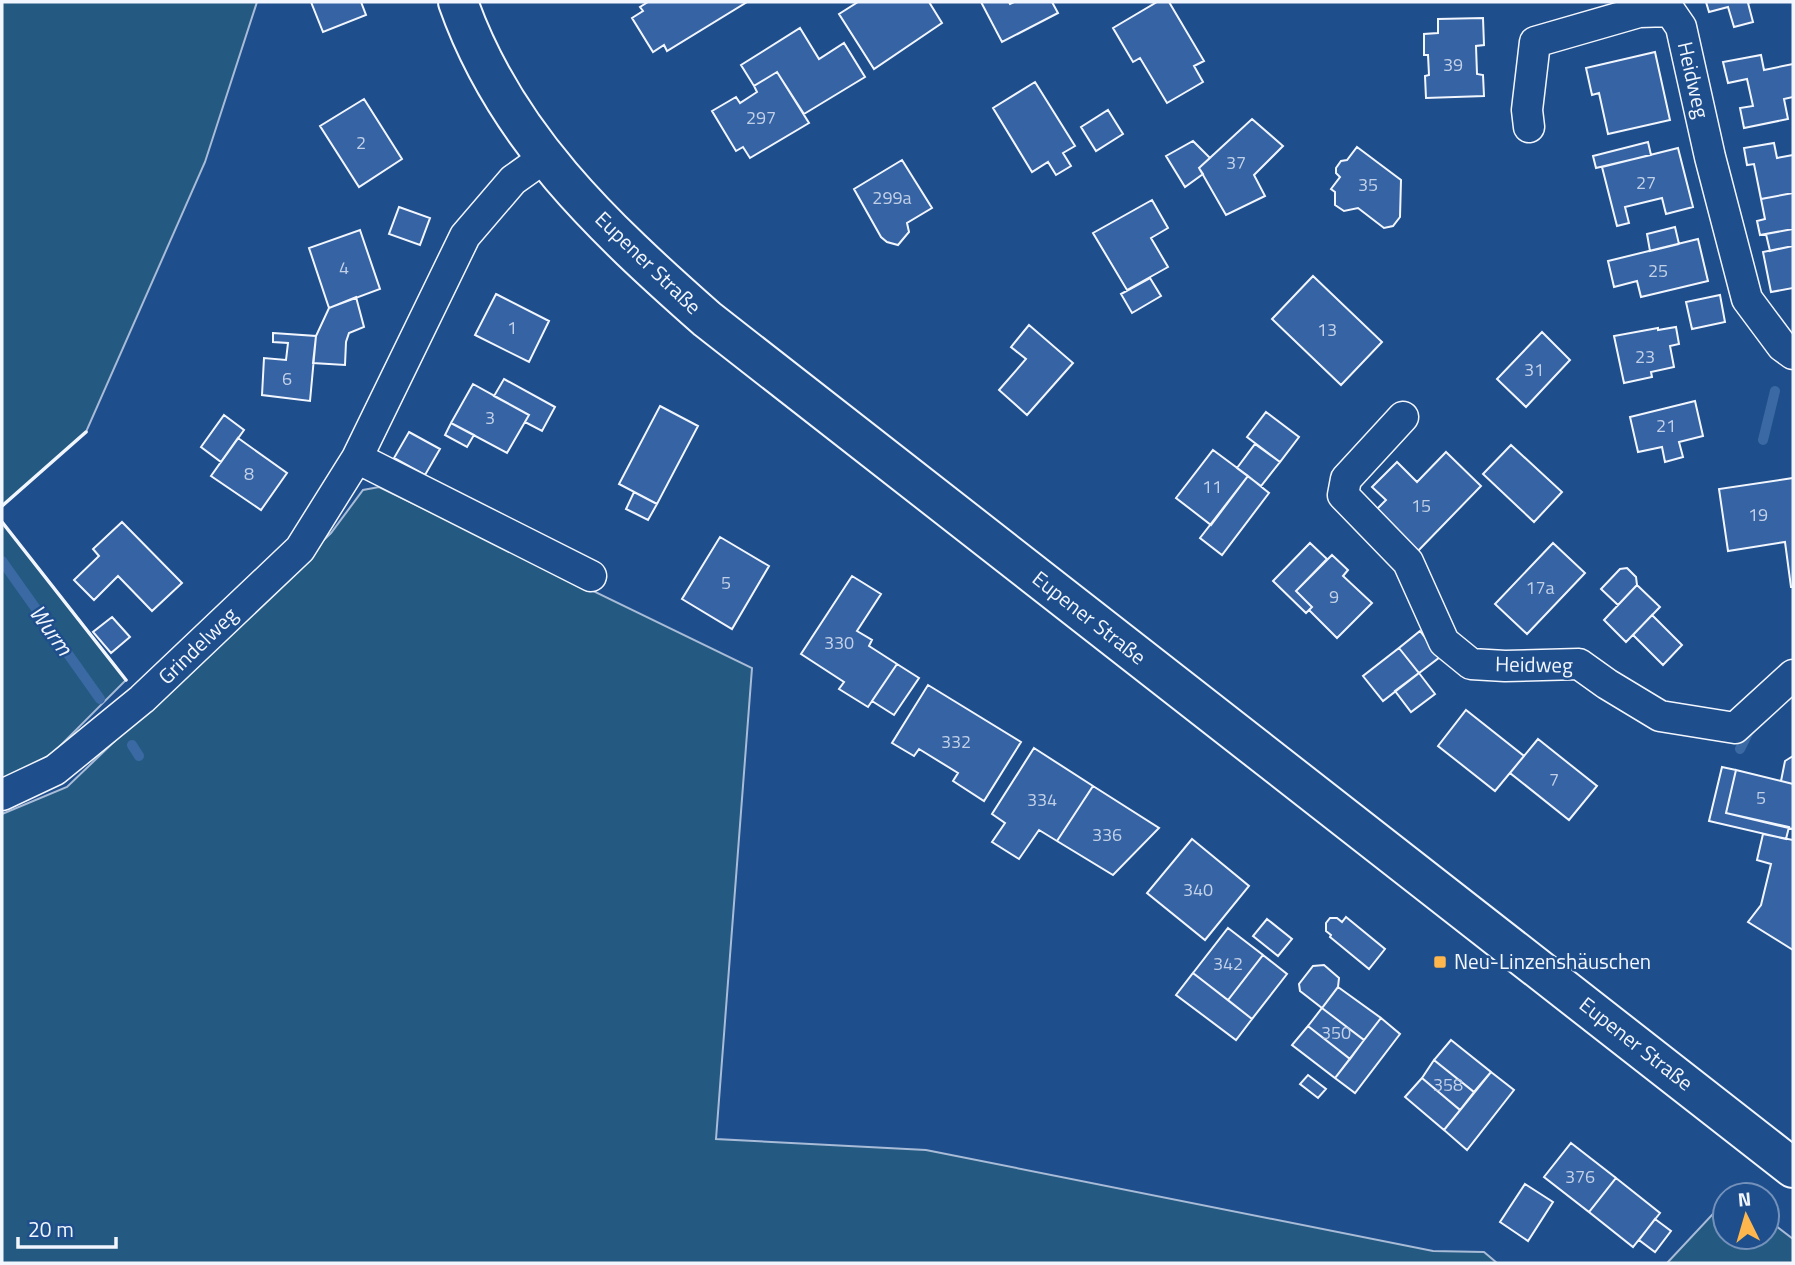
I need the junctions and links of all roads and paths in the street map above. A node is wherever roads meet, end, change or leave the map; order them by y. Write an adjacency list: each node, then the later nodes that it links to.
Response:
1 (458, 2): 3 (main road, Eupener Straße)
2 (1529, 127): 4 (street, Heidweg)
3 (544, 158): 6 (street, Grindelweg); 10 (main road, Eupener Straße)
4 (1793, 354)
5 (1403, 417): 8 (street, Heidweg)
6 (357, 458): 7 (street); 9 (street, Grindelweg)
7 (590, 576)
8 (1793, 675)
9 (2, 795)
10 (1793, 1168)

